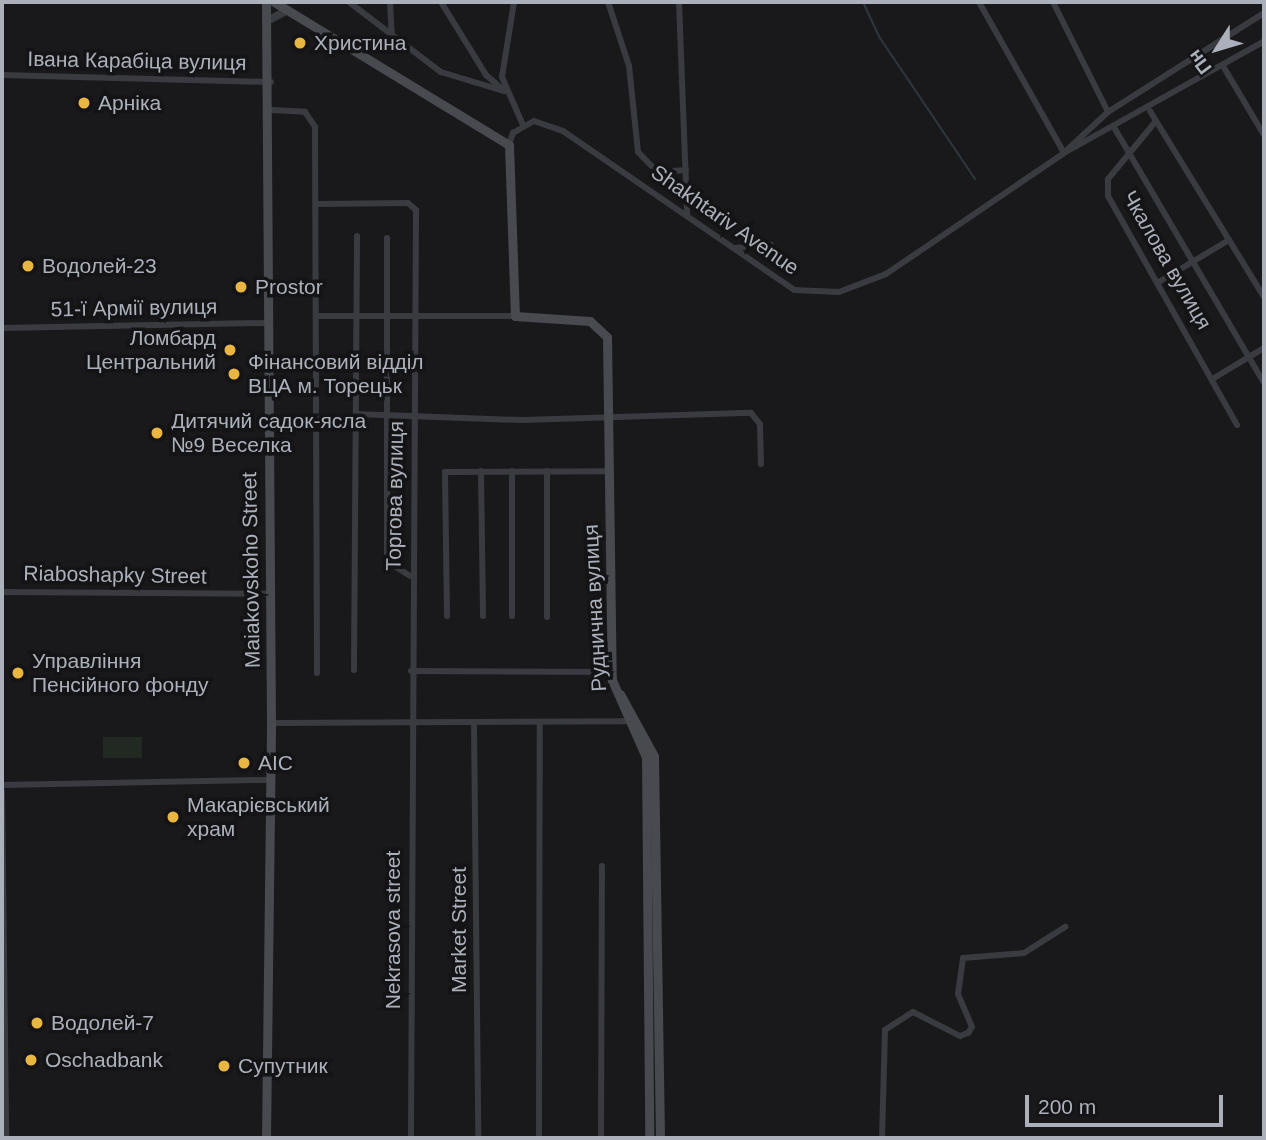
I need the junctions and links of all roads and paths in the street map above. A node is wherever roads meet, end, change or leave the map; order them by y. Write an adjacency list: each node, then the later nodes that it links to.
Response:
1 (266, 2): 13 (main road, Maiakovskoho Street)
2 (274, 2): 11 (main road)
3 (349, 2): 14 (street)
4 (390, 2): 14 (street)
5 (441, 2): 19 (street)
6 (514, 2): 19 (street)
7 (608, 2): 30 (street)
8 (679, 2): 30 (street)
9 (979, 2): 29 (street)
10 (1053, 2): 22 (street)
11 (288, 10): 13 (street); 27 (main road)
12 (1264, 13): 22 (street, Shakhtariv Avenue)
13 (271, 19): 18 (main road, Maiakovskoho Street)
14 (392, 35): 19 (street)
15 (1264, 41): 16 (street, Shakhtariv Avenue)
16 (1223, 66): 21 (street, Shakhtariv Avenue); 26 (street)
17 (2, 75): 18 (street, Івана Карабіца вулиця)
18 (271, 82): 20 (main road, Maiakovskoho Street)
19 (504, 91): 24 (street)
20 (271, 110): 31 (street); 46 (main road, Maiakovskoho Street)
21 (1150, 111): 23 (street); 25 (street, Shakhtariv Avenue)
22 (1108, 112): 29 (street, Shakhtariv Avenue)
23 (1156, 121): 28 (street, Чкалова вулиця); 35 (street)
24 (523, 125): 27 (street); 32 (street, Shakhtariv Avenue)
25 (1115, 129): 28 (street); 29 (street, Shakhtariv Avenue)
26 (1264, 135)
27 (509, 145): 44 (main road)
28 (1130, 150): 38 (street); 39 (street, Чкалова вулиця)
29 (1064, 153): 37 (street, Shakhtariv Avenue)
30 (686, 170): 32 (street)
31 (316, 204): 41 (street); 45 (street, Торгова вулиця)
32 (687, 215): 37 (street, Shakhtariv Avenue)
33 (357, 236): 42 (street)
34 (387, 237): 43 (street)
35 (1229, 240): 38 (street); 40 (street)
36 (771, 245): 37 (street)
37 (733, 248)
38 (1195, 261): 39 (street); 49 (street)
39 (1159, 282): 50 (street, Чкалова вулиця)
40 (1264, 297)
41 (316, 316): 42 (street, Руднична вулиця); 71 (street)
42 (357, 316): 43 (street, Руднична вулиця); 52 (street)
43 (389, 316): 45 (street, Руднична вулиця); 53 (street)
44 (515, 316): 45 (street, Руднична вулиця); 55 (main road, Руднична вулиця)
45 (415, 317): 54 (street, Торгова вулиця)
46 (267, 323): 47 (street, 51-ї Армії вулиця); 64 (main road, Maiakovskoho Street)
47 (2, 328)
48 (1264, 348): 49 (street)
49 (1249, 357): 50 (street); 51 (street)
50 (1214, 377): 56 (street, Чкалова вулиця)
51 (1264, 383)
52 (356, 414): 53 (street); 69 (street)
53 (387, 415): 54 (street); 62 (street)
54 (414, 417): 55 (street); 62 (street, Торгова вулиця)
55 (611, 418): 57 (street); 61 (main road, Руднична вулиця)
56 (1237, 425)
57 (761, 464)
58 (481, 471): 59 (street); 65 (street); 66 (street)
59 (512, 471): 60 (street); 67 (street)
60 (547, 471): 61 (street); 68 (street)
61 (610, 471): 72 (main road, Руднична вулиця)
62 (410, 576): 70 (street, Торгова вулиця)
63 (2, 592): 64 (street, Riaboshapky Street)
64 (269, 594): 76 (main road, Maiakovskoho Street)
65 (447, 616)
66 (483, 616)
67 (512, 617)
68 (547, 617)
69 (354, 670)
70 (411, 671): 72 (street); 74 (street, Nekrasova street)
71 (317, 673)
72 (612, 676): 73 (main road, Руднична вулиця); 91 (main road)
73 (626, 721): 77 (street); 90 (main road, Руднична вулиця)
74 (411, 722): 75 (street); 76 (street); 86 (street, Nekrasova street)
75 (474, 722): 77 (street); 87 (street, Market Street)
76 (271, 723): 78 (main road, Maiakovskoho Street)
77 (540, 723): 88 (street)
78 (271, 780): 79 (street); 85 (main road, Maiakovskoho Street)
79 (2, 785)
80 (2, 791): 83 (street)
81 (602, 866): 89 (street)
82 (1065, 927): 92 (street)
83 (4, 1099): 84 (street)
84 (6, 1138)
85 (265, 1138)
86 (411, 1138)
87 (478, 1138)
88 (539, 1138)
89 (601, 1138)
90 (649, 1138)
91 (660, 1138)
92 (882, 1138)

